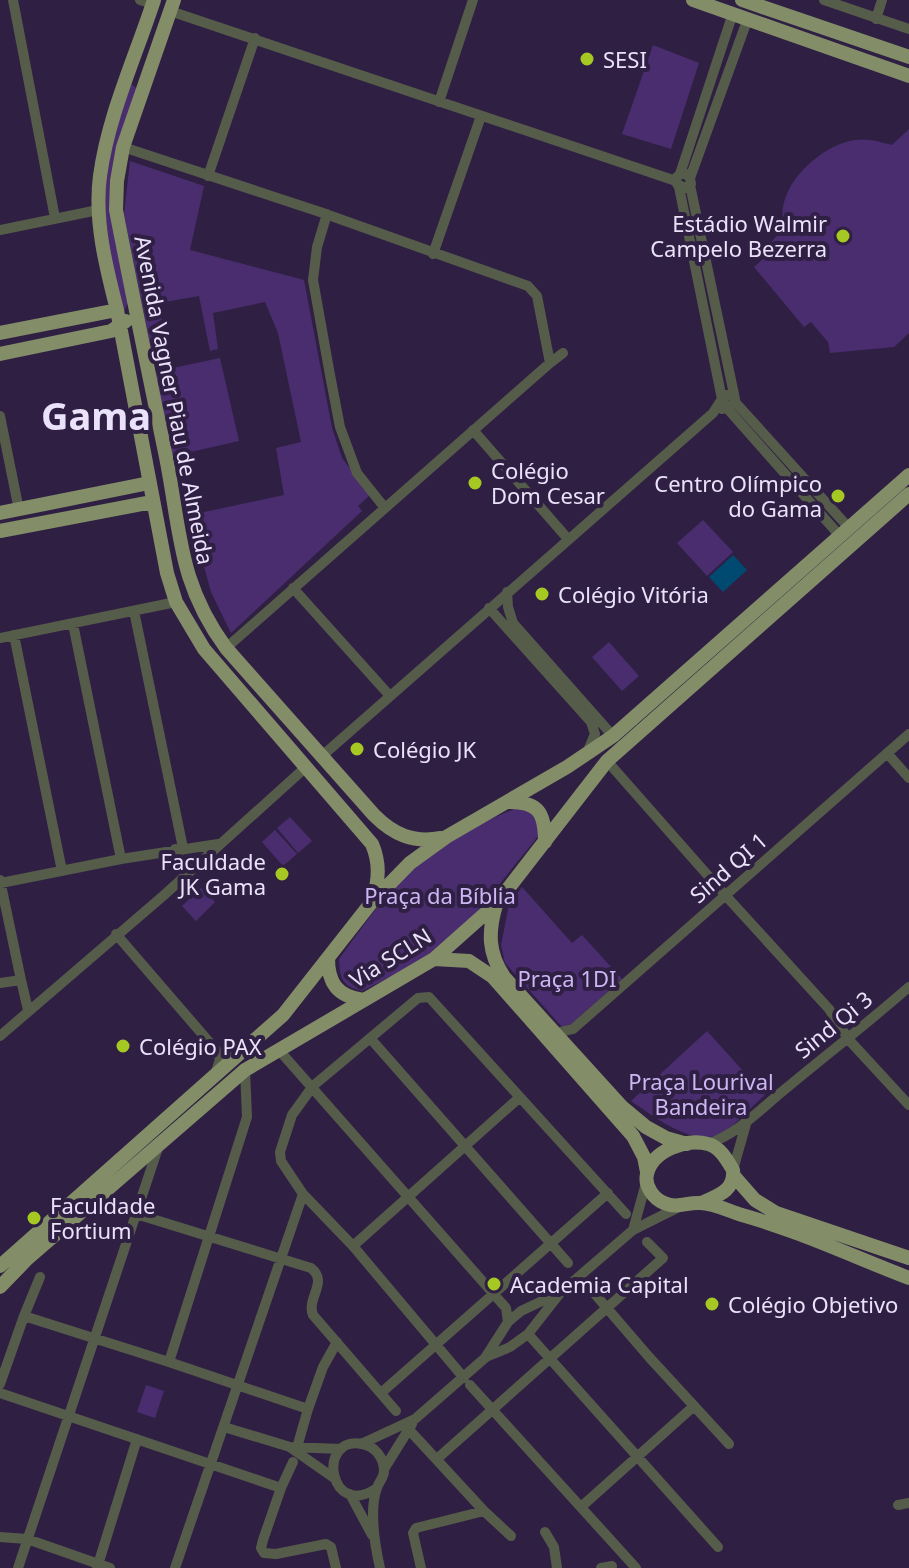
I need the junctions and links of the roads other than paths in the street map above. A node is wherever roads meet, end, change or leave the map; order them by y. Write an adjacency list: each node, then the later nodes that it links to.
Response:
1 (13, 0): 31 (street)
2 (473, 0): 24 (street)
3 (693, 0): 9 (main road)
4 (742, 0): 18 (main road)
5 (824, 0): 11 (street)
6 (882, 0): 11 (street)
7 (149, 1): 13 (main road, Avenida Vagner Piau de Almeida)
8 (172, 5): 14 (street); 16 (main road, Avenida Vagner Piau de Almeida)
9 (733, 13): 10 (main road); 15 (street)
10 (748, 18): 17 (street); 20 (main road)
11 (876, 19): 12 (street)
12 (909, 29)
13 (143, 34): 16 (main road); 22 (main road, Avenida Vagner Piau de Almeida)
14 (255, 38): 24 (street); 27 (street)
15 (723, 42): 17 (street); 28 (street)
16 (158, 46): 23 (main road, Avenida Vagner Piau de Almeida)
17 (737, 47): 28 (street)
18 (879, 47): 19 (main road); 20 (main road)
19 (909, 58): 21 (main road)
20 (874, 63): 21 (main road)
21 (909, 76)
22 (124, 86): 23 (main road); 29 (main road, Avenida Vagner Piau de Almeida)
23 (141, 92): 26 (main road, Avenida Vagner Piau de Almeida)
24 (439, 102): 25 (street)
25 (481, 116): 28 (street); 33 (street)
26 (123, 147): 27 (street); 34 (main road, Avenida Vagner Piau de Almeida)
27 (208, 176): 30 (street)
28 (683, 181): 41 (street)
29 (98, 210): 31 (street); 35 (main road, Avenida Vagner Piau de Almeida)
30 (327, 214): 33 (street); 51 (street)
31 (55, 218): 32 (street)
32 (0, 230)
33 (433, 254): 40 (street)
34 (133, 300): 36 (main road); 56 (main road, Avenida Vagner Piau de Almeida)
35 (117, 310): 36 (main road, Avenida Vagner Piau de Almeida); 37 (main road)
36 (120, 327): 39 (main road); 47 (main road, Avenida Vagner Piau de Almeida)
37 (0, 333)
38 (563, 353): 40 (street)
39 (0, 354)
40 (550, 363): 43 (street)
41 (729, 401): 44 (street); 45 (street); 59 (street)
42 (0, 416): 52 (street)
43 (473, 430): 51 (street); 59 (street)
44 (791, 463): 45 (street); 58 (street)
45 (781, 470): 58 (street)
46 (909, 475): 58 (main road, Via SCLN)
47 (149, 483): 49 (main road); 50 (main road, Avenida Vagner Piau de Almeida)
48 (909, 494): 62 (main road, Via SCLN)
49 (88, 497): 52 (main road); 53 (main road)
50 (152, 502): 53 (main road); 55 (main road, Avenida Vagner Piau de Almeida)
51 (385, 508): 64 (street)
52 (19, 510): 54 (main road)
53 (92, 512): 57 (main road)
54 (0, 513)
55 (157, 521): 56 (main road); 61 (main road, Avenida Vagner Piau de Almeida)
56 (177, 522): 60 (main road, Avenida Vagner Piau de Almeida)
57 (0, 531)
58 (845, 532): 62 (main road, Via SCLN)
59 (568, 539): 65 (street)
60 (180, 544): 61 (main road); 72 (main road, Avenida Vagner Piau de Almeida)
61 (162, 546): 66 (main road, Avenida Vagner Piau de Almeida)
62 (831, 554): 63 (main road, Via SCLN)
63 (817, 566): 76 (main road, Via SCLN); 81 (main road, Via SCLN)
64 (293, 588): 72 (street); 73 (street)
65 (507, 592): 67 (street); 76 (street)
66 (176, 602): 68 (street); 77 (main road, Avenida Vagner Piau de Almeida)
67 (489, 608): 73 (street); 78 (street)
68 (134, 611): 69 (street); 90 (street)
69 (73, 624): 70 (street); 91 (street)
70 (14, 635): 71 (street); 92 (street)
71 (0, 638)
72 (226, 648): 74 (main road, Avenida Vagner Piau de Almeida)
73 (390, 696): 80 (street)
74 (299, 731): 77 (main road); 80 (main road, Avenida Vagner Piau de Almeida)
75 (909, 734): 79 (street, Sind QI 1)
76 (613, 736): 78 (main road, Via SCLN)
77 (285, 740): 82 (main road, Avenida Vagner Piau de Almeida)
78 (587, 753): 86 (main road, Via SCLN)
79 (887, 753): 83 (street); 95 (street, Sind QI 1)
80 (322, 756): 84 (main road, Avenida Vagner Piau de Almeida)
81 (607, 761): 88 (main road, Via SCLN); 95 (street)
82 (306, 767): 85 (main road, Avenida Vagner Piau de Almeida); 89 (street)
83 (909, 778)
84 (349, 786): 85 (main road); 87 (main road, Avenida Vagner Piau de Almeida)
85 (336, 799): 96 (main road, Avenida Vagner Piau de Almeida)
86 (507, 802): 87 (main road, Via SCLN); 88 (main road)
87 (446, 837): 96 (main road, Via SCLN)
88 (544, 842): 97 (main road, Via SCLN)
89 (218, 844): 90 (street); 93 (street)
90 (179, 849): 91 (street); 93 (street)
91 (121, 859): 92 (street)
92 (62, 871): 94 (street)
93 (186, 874): 98 (street)
94 (0, 880): 101 (street)
95 (726, 896): 106 (street, Sind QI 1); 110 (street)
96 (371, 903): 99 (main road, Via SCLN)
97 (497, 903): 100 (main road, Via SCLN); 107 (main road)
98 (116, 934): 105 (street); 113 (street)
99 (328, 958): 104 (main road); 114 (main road, Via SCLN)
100 (434, 959): 104 (main road, Via SCLN); 127 (main road)
101 (21, 980): 102 (street); 105 (street)
102 (0, 983)
103 (909, 987): 110 (street, Sind Qi 3)
104 (363, 1000): 112 (main road, Via SCLN)
105 (28, 1010): 108 (street)
106 (573, 1029): 107 (street); 111 (street)
107 (556, 1033): 111 (main road)
108 (0, 1036)
109 (370, 1038): 117 (street); 118 (street); 124 (street)
110 (849, 1040): 119 (street); 120 (street, Sind Qi 3)
111 (568, 1045): 122 (main road)
112 (278, 1049): 115 (main road, Via SCLN); 117 (street)
113 (216, 1050): 114 (street); 116 (street)
114 (241, 1054): 116 (main road, Via SCLN)
115 (245, 1070): 121 (main road, Via SCLN); 136 (street)
116 (214, 1077): 126 (main road, Via SCLN)
117 (313, 1086): 129 (street); 130 (street)
118 (520, 1097): 124 (street); 128 (street)
119 (909, 1105)
120 (743, 1128): 123 (street, Sind Qi 3); 125 (street)
121 (159, 1144): 126 (main road, Via SCLN); 133 (street)
122 (687, 1144): 123 (main road); 127 (main road)
123 (708, 1144): 125 (main road)
124 (466, 1146): 130 (street); 138 (street)
125 (734, 1173): 131 (main road); 140 (main road)
126 (116, 1174): 143 (main road, Via SCLN); 147 (main road, Via SCLN)
127 (647, 1177): 132 (main road); 135 (street)
128 (608, 1193): 134 (street); 138 (street)
129 (303, 1194): 139 (street); 141 (street)
130 (409, 1196): 139 (street); 149 (street)
131 (701, 1203): 132 (main road); 145 (main road)
132 (679, 1207): 135 (street)
133 (136, 1214): 136 (street); 158 (street)
134 (626, 1214)
135 (633, 1230): 148 (street)
136 (209, 1237): 141 (street); 164 (street)
137 (647, 1242): 150 (street)
138 (551, 1243): 142 (street); 149 (street)
139 (353, 1246): 160 (street)
140 (909, 1258)
141 (279, 1260): 159 (street); 167 (street)
142 (568, 1263)
143 (0, 1266)
144 (40, 1277): 153 (street)
145 (909, 1278)
146 (588, 1286): 150 (street)
147 (0, 1287)
148 (561, 1292): 152 (street); 154 (street)
149 (494, 1295): 151 (street); 160 (street)
150 (606, 1307): 163 (street); 170 (street)
151 (506, 1308): 152 (street); 155 (street)
152 (525, 1308): 154 (street); 155 (street)
153 (24, 1316): 158 (street); 166 (street)
154 (542, 1318): 157 (street)
155 (508, 1322): 156 (street)
156 (500, 1333): 161 (street); 162 (street)
157 (528, 1334): 161 (street); 163 (street)
158 (94, 1338): 164 (street); 174 (street)
159 (337, 1342): 169 (street); 172 (street)
160 (438, 1346): 165 (street); 169 (street)
161 (510, 1347): 162 (street)
162 (485, 1358): 165 (street)
163 (550, 1358): 171 (street); 183 (street)
164 (169, 1362): 167 (street)
165 (467, 1382): 171 (street); 175 (street)
166 (0, 1384)
167 (238, 1384): 172 (street); 176 (street)
168 (0, 1393): 174 (street)
169 (381, 1393): 173 (street)
170 (694, 1406): 180 (street); 183 (street)
171 (492, 1408): 184 (street); 191 (street)
172 (308, 1409): 182 (street)
173 (396, 1411)
174 (68, 1415): 178 (street); 197 (street)
175 (415, 1419): 179 (street); 186 (street)
176 (224, 1427): 182 (street); 185 (street)
177 (412, 1433): 184 (street)
178 (137, 1439): 185 (street); 199 (street)
179 (361, 1444): 181 (street); 186 (street)
180 (729, 1444)
181 (341, 1449): 182 (street); 187 (street)
182 (294, 1452): 187 (street); 188 (street)
183 (637, 1456): 191 (street); 198 (street)
184 (438, 1458): 192 (street)
185 (210, 1465): 188 (street); 202 (street)
186 (384, 1469): 189 (street)
187 (334, 1478): 190 (street)
188 (281, 1488): 203 (street)
189 (377, 1488): 190 (street); 194 (street)
190 (350, 1494): 194 (street)
191 (581, 1507): 207 (street)
192 (484, 1511): 195 (street); 205 (street)
193 (545, 1532): 206 (street)
194 (373, 1536): 204 (street)
195 (511, 1536)
196 (0, 1537): 197 (street)
197 (27, 1539): 199 (street); 200 (street)
198 (718, 1547)
199 (97, 1566): 201 (street)
200 (18, 1568)
201 (110, 1568)
202 (175, 1568)
203 (336, 1568)
204 (380, 1568)
205 (421, 1568)
206 (557, 1568)
207 (636, 1568)

